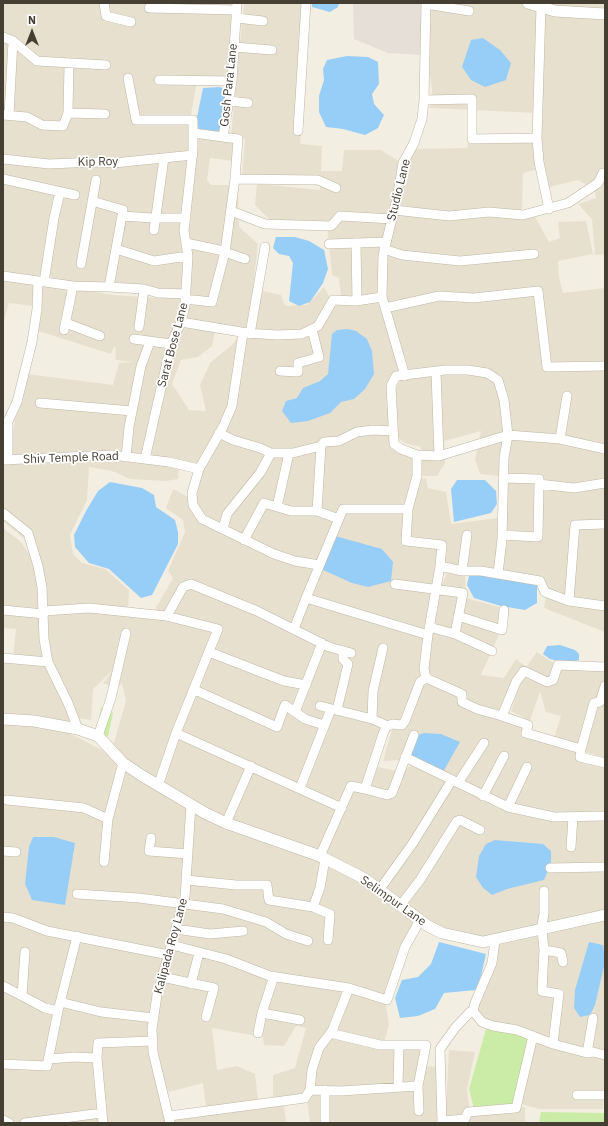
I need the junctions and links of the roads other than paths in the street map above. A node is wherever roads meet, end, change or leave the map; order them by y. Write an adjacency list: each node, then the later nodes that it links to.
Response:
1 (104, 3): 12 (street)
2 (306, 3): 28 (street)
3 (528, 3): 7 (street)
4 (426, 4): 9 (street); 22 (street, Studio Lane)
5 (192, 6): 6 (street); 8 (street)
6 (149, 8)
7 (541, 8): 10 (street); 31 (street)
8 (236, 10): 11 (street); 15 (street, Gosh Para Lane)
9 (469, 11)
10 (605, 14)
11 (263, 21)
12 (131, 22)
13 (3, 37): 14 (street)
14 (13, 41): 17 (street); 27 (street)
15 (234, 47): 16 (street); 21 (street, Gosh Para Lane)
16 (272, 50)
17 (69, 64): 18 (street); 25 (street)
18 (106, 65)
19 (128, 78): 29 (street)
20 (159, 80): 21 (street)
21 (232, 81): 23 (street, Gosh Para Lane)
22 (424, 100): 31 (street); 45 (street, Studio Lane)
23 (229, 101): 24 (street); 30 (street, Gosh Para Lane)
24 (248, 103)
25 (68, 114): 26 (street); 27 (street)
26 (105, 114)
27 (6, 115)
28 (298, 132)
29 (194, 133): 30 (street, Gosh Para Lane); 32 (street, Sarat Bose Lane)
30 (224, 137): 37 (street)
31 (537, 138): 43 (street)
32 (193, 155): 33 (street, Kip Roy); 48 (street, Sarat Bose Lane)
33 (164, 158): 34 (street, Kip Roy); 47 (street)
34 (3, 159)
35 (604, 171): 43 (street)
36 (3, 179): 40 (street)
37 (235, 179): 39 (street); 44 (street)
38 (96, 180): 42 (street)
39 (336, 188)
40 (60, 192): 41 (street); 62 (street)
41 (74, 195)
42 (92, 201): 46 (street); 60 (street)
43 (549, 209): 45 (street)
44 (230, 211): 45 (street); 56 (street)
45 (393, 215): 53 (street, Studio Lane)
46 (122, 216): 47 (street); 55 (street)
47 (155, 218): 48 (street); 49 (street)
48 (186, 218): 50 (street, Sarat Bose Lane)
49 (154, 230)
50 (186, 243): 56 (street); 58 (street, Sarat Bose Lane)
51 (356, 243): 52 (street); 53 (street); 68 (street)
52 (329, 244)
53 (385, 245): 57 (street); 67 (street, Studio Lane)
54 (265, 247): 73 (street)
55 (116, 248): 58 (street); 64 (street)
56 (225, 252): 59 (street); 66 (street)
57 (534, 254)
58 (188, 256): 66 (street, Sarat Bose Lane)
59 (245, 259)
60 (81, 264)
61 (3, 276): 62 (street)
62 (41, 281): 63 (street); 97 (street)
63 (73, 286): 64 (street); 74 (street)
64 (109, 287): 65 (street)
65 (144, 290): 66 (street); 71 (street)
66 (186, 296): 70 (street, Sarat Bose Lane)
67 (382, 297): 68 (street); 69 (street, Studio Lane)
68 (357, 301): 72 (street)
69 (385, 308): 78 (street); 81 (street, Studio Lane)
70 (181, 322): 73 (street); 77 (street, Sarat Bose Lane)
71 (139, 327)
72 (312, 329): 73 (street); 79 (street)
73 (246, 333): 86 (street)
74 (100, 336)
75 (134, 339): 76 (street)
76 (150, 342): 77 (street); 84 (street)
77 (171, 344): 96 (street, Sarat Bose Lane)
78 (605, 366)
79 (280, 371)
80 (436, 372): 81 (street); 87 (street); 94 (street)
81 (405, 376): 85 (street)
82 (567, 396): 88 (street)
83 (40, 403): 84 (street)
84 (132, 411): 95 (street)
85 (393, 431): 89 (street); 93 (street)
86 (219, 433): 91 (street); 98 (street)
87 (508, 435): 88 (street); 94 (street); 99 (street)
88 (560, 439): 90 (street)
89 (321, 446): 92 (street); 104 (street)
90 (605, 449)
91 (271, 453): 92 (street); 108 (street)
92 (289, 453): 102 (street)
93 (417, 455): 94 (street); 103 (street)
94 (438, 456)
95 (126, 457): 96 (street, Shiv Temple Road); 97 (street, Shiv Temple Road)
96 (145, 459): 98 (street, Shiv Temple Road)
97 (5, 460)
98 (199, 469): 108 (street)
99 (503, 478): 101 (street); 110 (street)
100 (605, 483): 101 (street)
101 (539, 484): 110 (street)
102 (277, 507): 104 (street); 111 (street)
103 (408, 508): 106 (street); 113 (street)
104 (317, 512): 106 (street)
105 (3, 513): 123 (street)
106 (339, 519): 112 (street)
107 (605, 524): 119 (street)
108 (223, 529): 111 (street)
109 (467, 535): 114 (street)
110 (502, 535): 115 (street)
111 (244, 540): 112 (street)
112 (319, 565): 118 (street)
113 (440, 566): 114 (street); 117 (street)
114 (462, 571): 115 (street)
115 (498, 574): 119 (street)
116 (395, 584): 117 (street)
117 (436, 589): 125 (street); 127 (street)
118 (306, 598): 126 (street); 127 (street)
119 (569, 602): 120 (street)
120 (605, 606)
121 (3, 610): 123 (street)
122 (504, 610): 125 (street)
123 (44, 612): 124 (street); 135 (street)
124 (167, 616): 126 (street); 133 (street)
125 (458, 616): 129 (street)
126 (294, 629): 130 (street)
127 (428, 631): 129 (street); 137 (street)
128 (126, 633): 154 (street)
129 (455, 634): 132 (street)
130 (322, 643): 138 (street); 144 (street)
131 (384, 648): 148 (street)
132 (492, 651)
133 (209, 652): 138 (street); 140 (street)
134 (3, 658): 135 (street)
135 (48, 662): 151 (street)
136 (605, 667): 146 (street)
137 (426, 678): 146 (street); 150 (street)
138 (306, 685): 145 (street)
139 (605, 686): 141 (street)
140 (195, 690): 145 (street); 152 (street)
141 (594, 702): 142 (street); 156 (street)
142 (605, 705)
143 (320, 706): 144 (street)
144 (334, 710): 148 (street); 149 (street)
145 (295, 712): 149 (street)
146 (502, 716): 156 (street)
147 (3, 719): 151 (street)
148 (372, 719): 150 (street)
149 (324, 725): 165 (street)
150 (388, 726): 166 (street)
151 (78, 729): 154 (street)
152 (176, 733): 161 (street); 164 (street)
153 (414, 735): 158 (street)
154 (98, 736): 159 (street)
155 (484, 743): 163 (street)
156 (581, 749): 160 (street)
157 (504, 756): 167 (street)
158 (405, 757): 163 (street); 166 (street)
159 (123, 763): 164 (street); 174 (street)
160 (605, 763)
161 (251, 766): 165 (street); 175 (street)
162 (527, 767): 170 (street)
163 (455, 782): 167 (street); 187 (street)
164 (158, 786): 169 (street)
165 (300, 788): 171 (street)
166 (365, 788): 171 (street)
167 (483, 796): 170 (street)
168 (7, 800): 174 (street)
169 (191, 805): 175 (street, Selimpur Lane); 181 (street, Kalipada Roy Lane)
170 (508, 807): 173 (street)
171 (342, 808): 182 (street)
172 (605, 816): 173 (street)
173 (573, 817): 178 (street)
174 (108, 819): 183 (street)
175 (226, 823): 182 (street, Selimpur Lane)
176 (480, 830): 191 (street)
177 (151, 838): 181 (street)
178 (571, 847)
179 (3, 851): 180 (street)
180 (16, 852)
181 (188, 854): 186 (street, Kalipada Roy Lane)
182 (323, 857): 187 (street, Selimpur Lane); 192 (street)
183 (104, 862)
184 (605, 867): 185 (street)
185 (550, 868)
186 (186, 880): 190 (street, Kalipada Roy Lane); 192 (street)
187 (380, 889): 191 (street, Selimpur Lane)
188 (544, 891): 197 (street)
189 (78, 894): 190 (street)
190 (183, 904): 196 (street, Kalipada Roy Lane); 201 (street)
191 (400, 906): 195 (street, Selimpur Lane)
192 (313, 907): 200 (street)
193 (605, 915): 197 (street, Selimpur Lane)
194 (3, 917): 199 (street)
195 (420, 920): 202 (street, Selimpur Lane); 213 (street)
196 (176, 929): 198 (street); 203 (street, Kalipada Roy Lane)
197 (541, 930): 202 (street, Selimpur Lane); 204 (street)
198 (243, 931)
199 (77, 936): 207 (street); 215 (street)
200 (328, 940)
201 (308, 941)
202 (495, 941): 216 (street)
203 (172, 945): 206 (street); 207 (street, Kalipada Roy Lane)
204 (544, 950): 208 (street); 226 (street)
205 (25, 952): 214 (street)
206 (199, 953): 209 (street); 211 (street)
207 (169, 955): 210 (street, Kalipada Roy Lane)
208 (563, 962)
209 (274, 976): 213 (street); 217 (street)
210 (162, 977): 211 (street); 219 (street, Kalipada Roy Lane)
211 (191, 984): 218 (street)
212 (3, 986): 214 (street)
213 (349, 988): 223 (street)
214 (22, 996): 215 (street)
215 (59, 1006): 219 (street); 231 (street)
216 (473, 1011): 224 (street); 243 (street)
217 (262, 1013): 221 (street); 222 (street)
218 (206, 1017)
219 (154, 1018): 225 (street, Kalipada Roy Lane)
220 (593, 1018): 228 (street)
221 (300, 1020)
222 (258, 1033)
223 (330, 1033): 227 (street); 235 (street)
224 (533, 1036): 226 (street); 243 (street)
225 (153, 1041): 230 (street); 242 (street, Kalipada Roy Lane)
226 (553, 1044): 228 (street)
227 (399, 1045): 233 (street); 234 (street)
228 (587, 1054): 229 (street)
229 (605, 1055)
230 (97, 1058): 231 (street); 240 (street)
231 (49, 1059): 232 (street)
232 (3, 1064)
233 (418, 1086): 234 (street); 239 (street)
234 (398, 1087): 236 (street)
235 (310, 1090): 236 (street); 242 (street)
236 (325, 1090): 247 (street)
237 (577, 1095): 238 (street)
238 (605, 1095)
239 (419, 1111)
240 (102, 1113): 245 (street); 246 (street)
241 (3, 1120): 244 (street)
242 (170, 1120)
243 (442, 1122)
244 (9, 1123)
245 (25, 1123)
246 (103, 1123)
247 (325, 1123)

